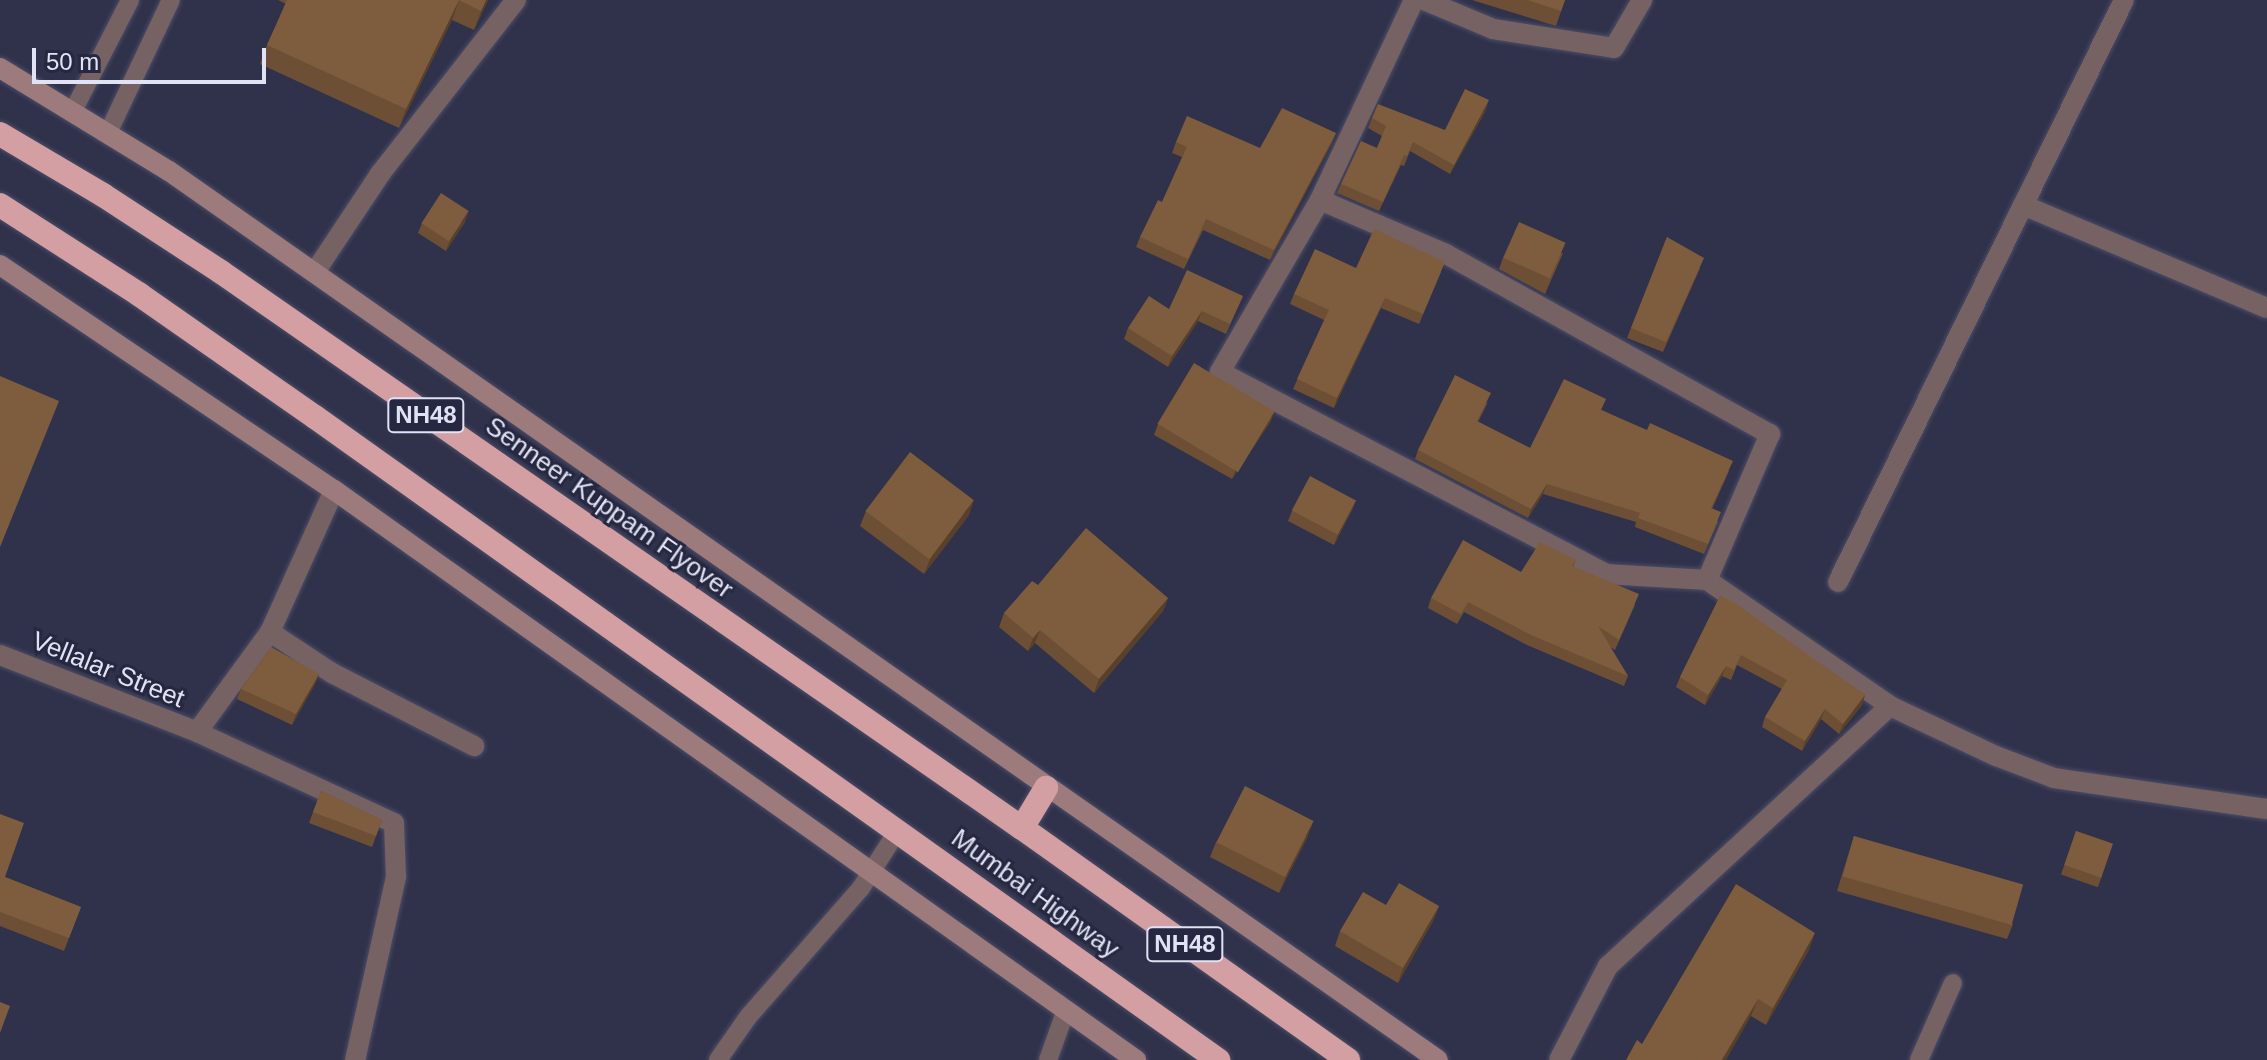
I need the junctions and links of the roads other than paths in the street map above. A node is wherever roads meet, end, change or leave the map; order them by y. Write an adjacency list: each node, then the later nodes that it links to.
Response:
1 (130, 0): 9 (lane)
2 (171, 0): 10 (lane)
3 (516, 0): 16 (street)
4 (1414, 0): 12 (street)
5 (1424, 0): 6 (street)
6 (1642, 0)
7 (2124, 0): 14 (street)
8 (0, 68): 9 (street)
9 (73, 111): 10 (street)
10 (108, 133): 16 (street)
11 (0, 134): 28 (highway, Senneer Kuppam Flyover / NH48)
12 (1320, 200): 19 (street); 19 (street)
13 (0, 205): 29 (highway, NH48)
14 (2023, 205): 17 (street); 20 (street)
15 (0, 265): 18 (street)
16 (315, 272): 26 (street)
17 (2267, 308)
18 (334, 490): 21 (street); 30 (street)
19 (1707, 580): 23 (street)
20 (1838, 582)
21 (270, 632): 24 (street); 25 (street)
22 (0, 655): 24 (street, Vellalar Street)
23 (1890, 706): 27 (street); 40 (street)
24 (197, 732): 33 (street, Vellalar Street)
25 (474, 746)
26 (1046, 788): 28 (highway); 39 (street)
27 (2267, 809)
28 (1022, 828): 38 (highway, Mumbai Highway / NH48)
29 (898, 830): 30 (lane); 37 (highway, Mumbai Highway / NH48)
30 (872, 870): 32 (street); 34 (lane)
31 (1953, 983): 41 (lane)
32 (1066, 1010): 35 (lane); 36 (street)
33 (355, 1060)
34 (718, 1060)
35 (1048, 1060)
36 (1136, 1060)
37 (1218, 1060)
38 (1348, 1060)
39 (1438, 1060)
40 (1559, 1060)
41 (1919, 1060)

